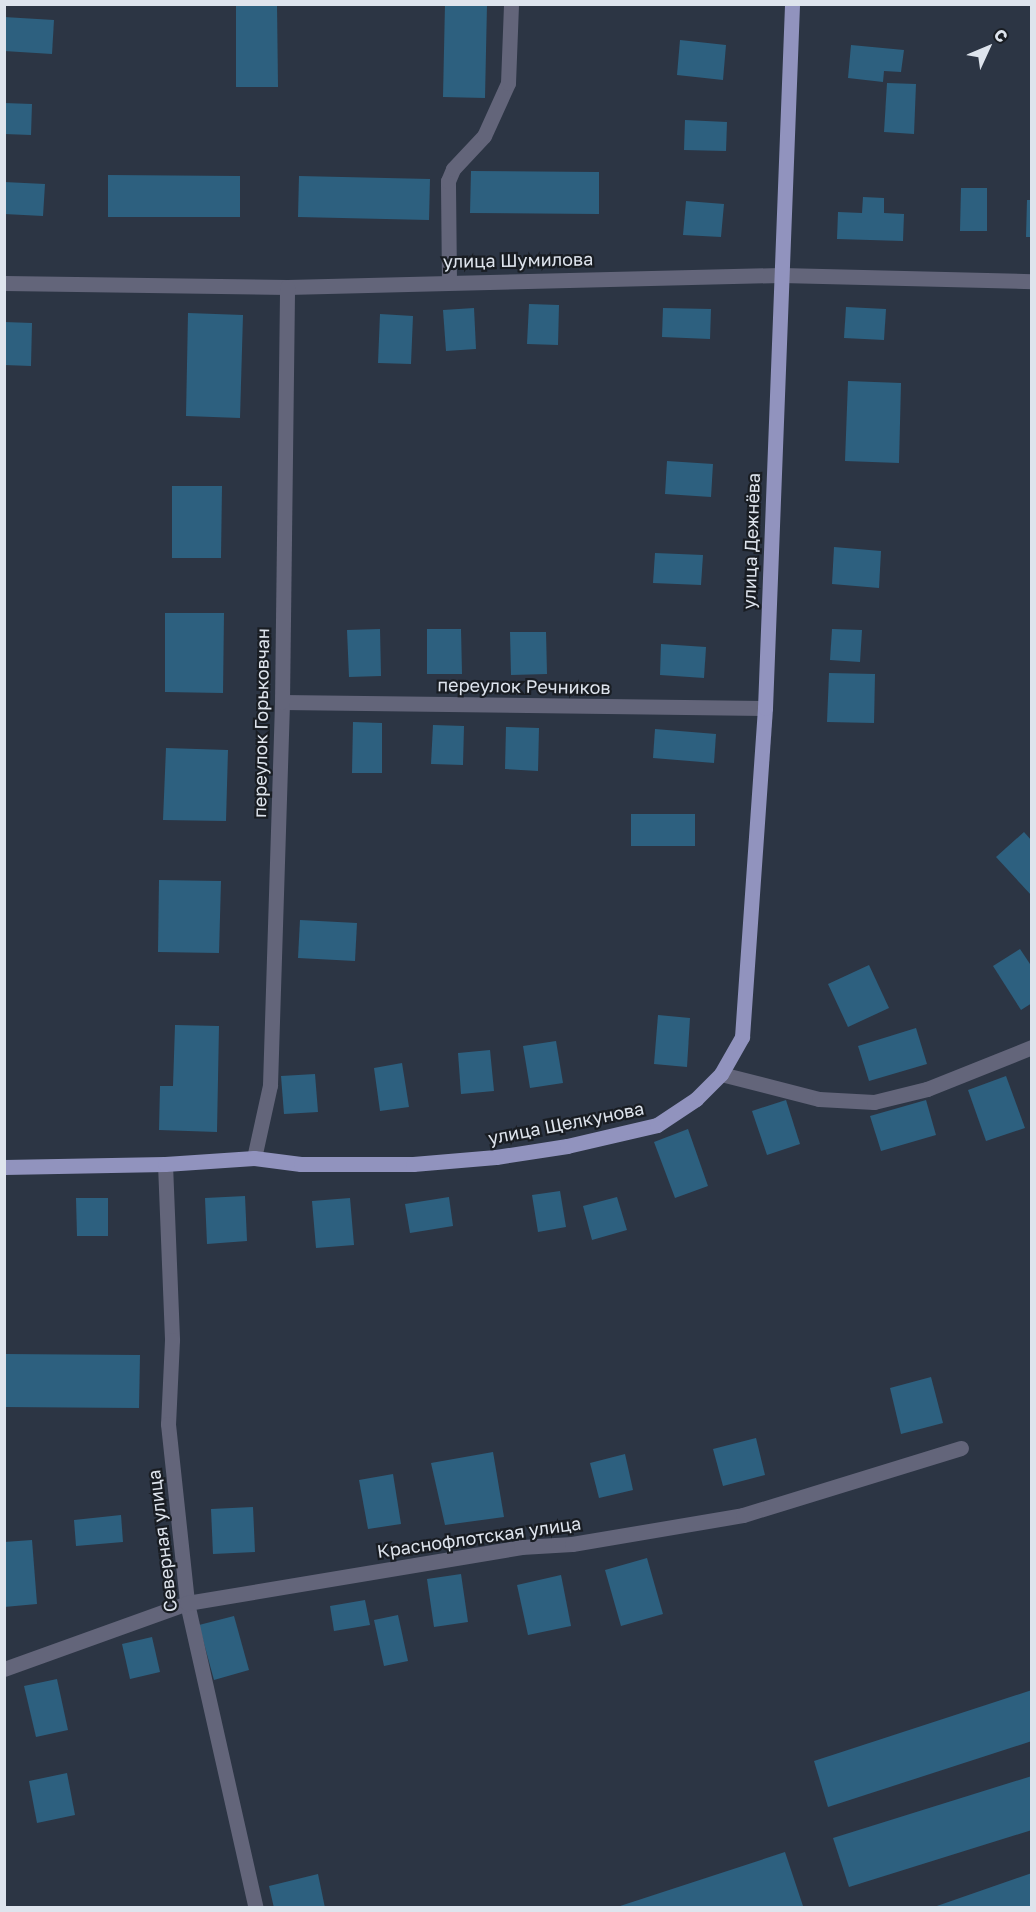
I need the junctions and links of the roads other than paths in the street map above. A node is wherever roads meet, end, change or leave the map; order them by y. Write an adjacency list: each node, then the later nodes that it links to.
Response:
1 (511, 4): 4 (street)
2 (792, 4): 3 (main road, улица Дежнёва)
3 (780, 275): 4 (street, улица Шумилова); 5 (street, улица Шумилова); 9 (main road, улица Дежнёва)
4 (449, 281): 7 (street, улица Шумилова)
5 (1032, 281)
6 (4, 283): 7 (street, улица Шумилова)
7 (287, 287): 8 (street, переулок Горьковчан)
8 (282, 702): 9 (street, переулок Речников); 12 (street, переулок Горьковчан)
9 (765, 708): 11 (main road, улица Дежнёва)
10 (1032, 1047): 11 (street)
11 (721, 1074): 12 (main road, улица Щелкунова)
12 (254, 1158): 13 (main road, улица Щелкунова)
13 (165, 1164): 14 (main road, улица Щелкунова); 16 (street, Северная улица)
14 (4, 1167)
15 (961, 1448): 16 (street, Краснофлотская улица)
16 (187, 1603): 17 (street, Краснофлотская улица); 18 (street, Северная улица)
17 (4, 1669)
18 (255, 1908)

